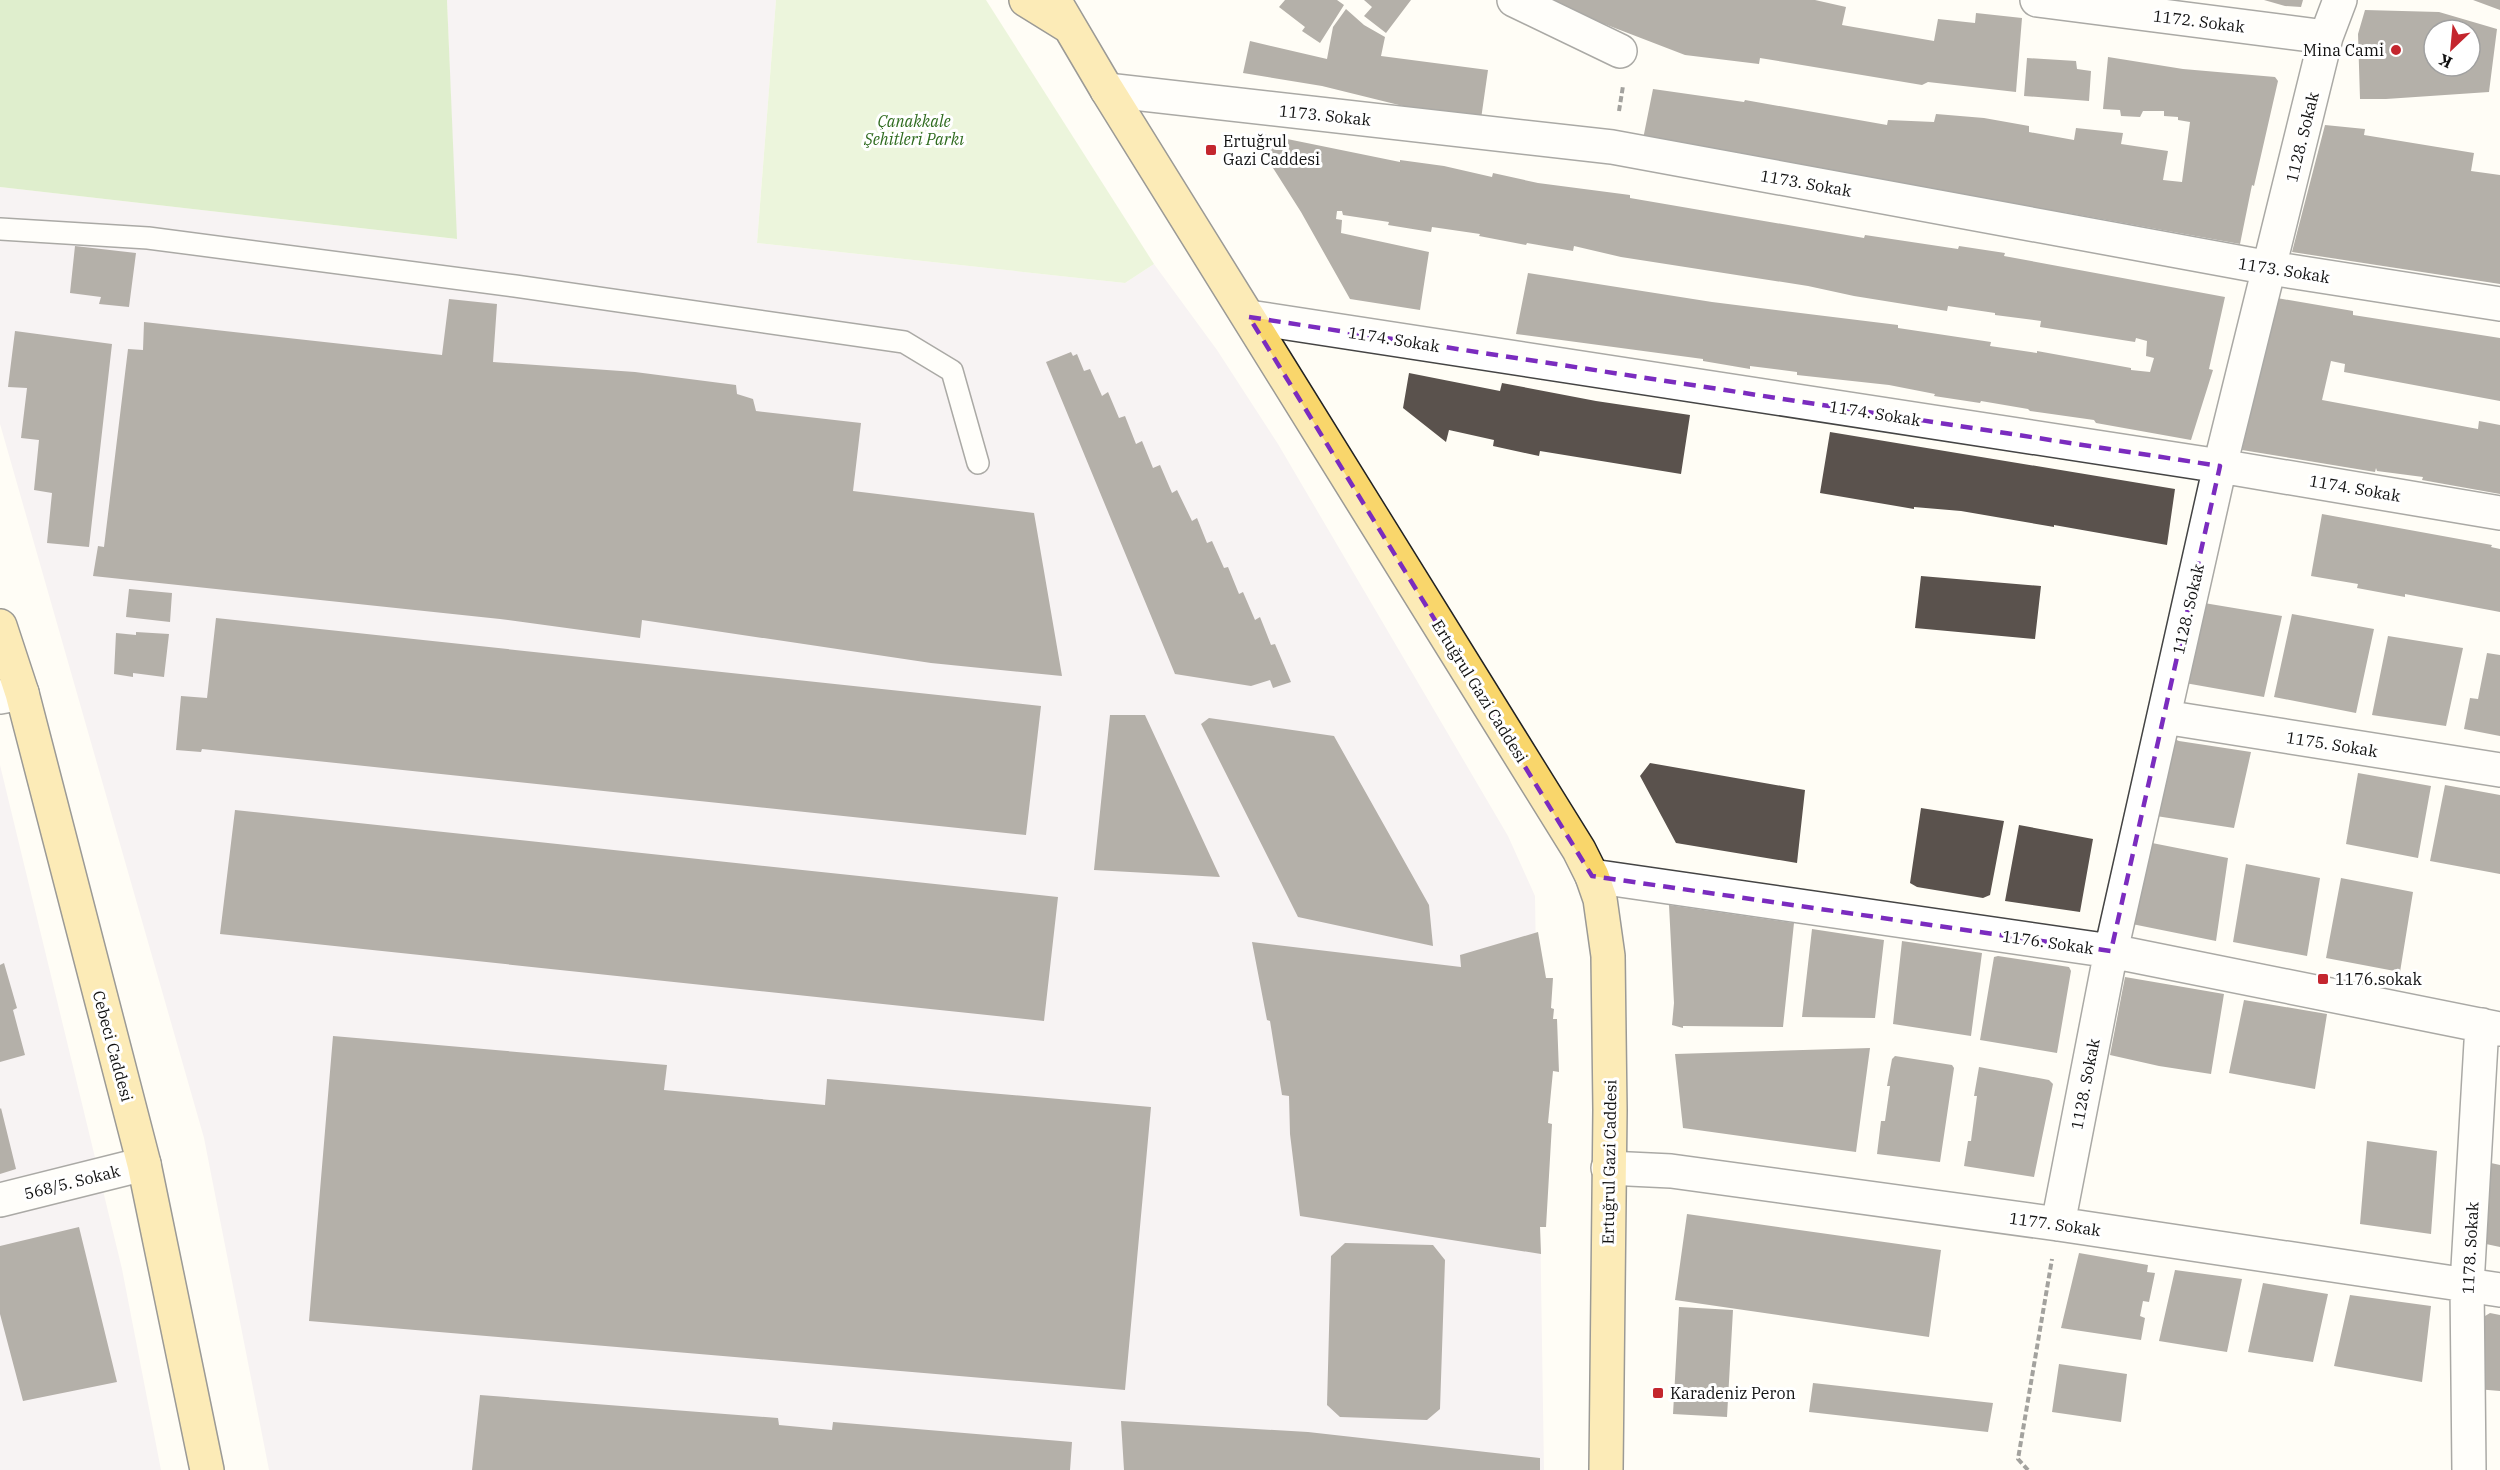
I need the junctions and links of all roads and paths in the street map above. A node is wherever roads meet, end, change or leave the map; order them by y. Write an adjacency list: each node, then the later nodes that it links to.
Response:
1 (1026, 0): 5 (main road)
2 (1514, 0): 7 (street)
3 (2037, 0): 6 (street, 1172. Sokak)
4 (2340, 0): 6 (street, 1128. Sokak)
5 (1061, 13): 8 (main road, Ertuğrul Gazi Caddesi)
6 (2326, 37): 11 (street, 1128. Sokak)
7 (1620, 51): 9 (path)
8 (1107, 90): 9 (street, 1173. Sokak); 13 (main road, Ertuğrul Gazi Caddesi)
9 (1612, 147): 11 (street, 1173. Sokak)
10 (0, 230): 14 (lane)
11 (2270, 268): 12 (street, 1173. Sokak); 15 (street, 1128. Sokak)
12 (2500, 304)
13 (1249, 317): 15 (street, 1174. Sokak); 21 (main road, Ertuğrul Gazi Caddesi)
14 (978, 463)
15 (2220, 466): 16 (street, 1174. Sokak); 19 (street, 1128. Sokak)
16 (2500, 513)
17 (0, 626): 18 (main road, Cebeci Caddesi)
18 (11, 695): 24 (main road, Cebeci Caddesi)
19 (2164, 717): 20 (street, 1175. Sokak); 22 (street, 1128. Sokak)
20 (2500, 771)
21 (1592, 876): 22 (street, 1176. Sokak); 25 (main road, Ertuğrul Gazi Caddesi)
22 (2111, 951): 23 (street, 1176. Sokak); 27 (street, 1128. Sokak)
23 (2491, 1027): 28 (street, 1178. Sokak)
24 (144, 1164): 26 (street, 568/5. Sokak); 30 (main road, Cebeci Caddesi)
25 (1608, 1168): 27 (street, 1177. Sokak); 31 (main road, Ertuğrul Gazi Caddesi)
26 (0, 1200)
27 (2058, 1224): 28 (street, 1177. Sokak); 32 (path)
28 (2467, 1285): 29 (street, 1177. Sokak); 33 (street, 1178. Sokak)
29 (2500, 1290)
30 (207, 1470)
31 (1606, 1470)
32 (2028, 1470)
33 (2469, 1470)

